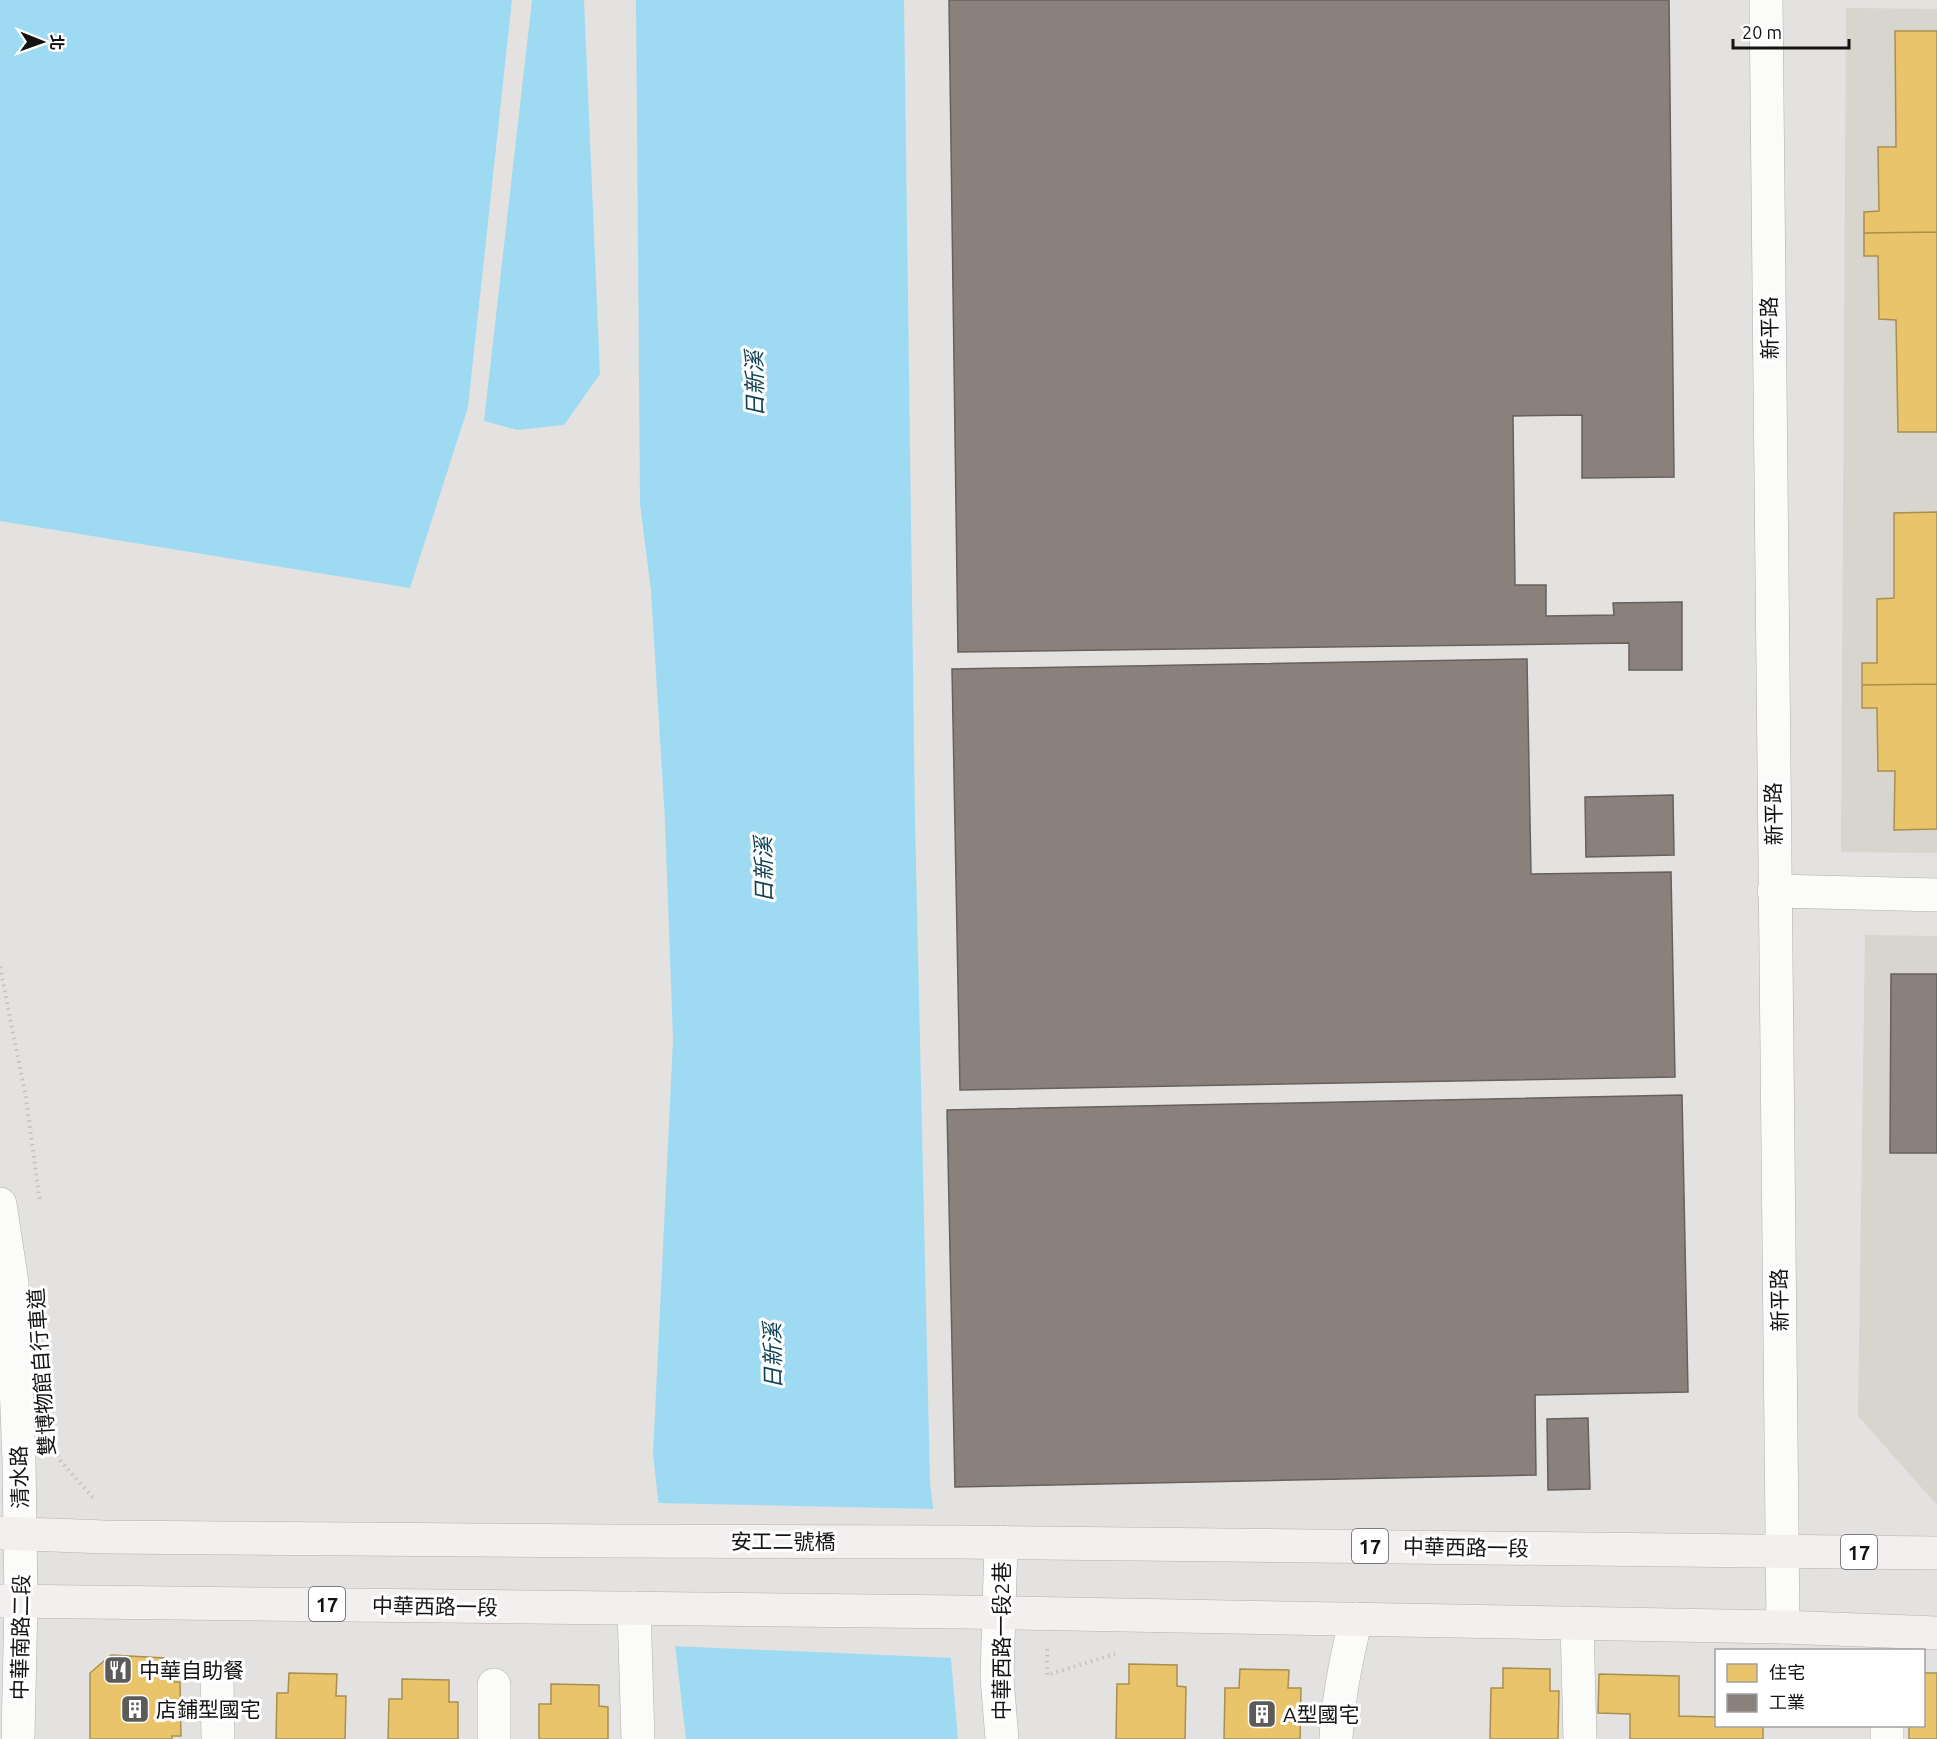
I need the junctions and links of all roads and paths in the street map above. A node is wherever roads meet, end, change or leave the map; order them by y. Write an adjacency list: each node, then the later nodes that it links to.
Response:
1 (1766, 0): 2 (street, 新平路)
2 (1774, 891): 3 (street); 12 (street, 新平路)
3 (1937, 895)
4 (0, 967): 6 (path)
5 (0, 1204): 9 (street, 清水路)
6 (41, 1213)
7 (57, 1447): 8 (path, 雙博物館自行車道)
8 (97, 1503)
9 (10, 1534): 10 (main road, 安工二號橋 / 17); 14 (street, 中華南路二段)
10 (958, 1542): 11 (main road, 中華西路一段 / 17)
11 (1001, 1542): 12 (main road, 中華西路一段 / 17); 16 (street, 中華西路一段2巷)
12 (1782, 1551): 13 (main road, 中華西路一段 / 17); 19 (street, 新平路)
13 (1937, 1553)
14 (10, 1601): 15 (main road, 中華西路一段 / 17); 24 (street, 中華南路二段)
15 (634, 1608): 16 (main road, 17); 27 (street)
16 (999, 1612): 17 (main road, 17); 28 (street, 中華西路一段2巷)
17 (1356, 1619): 18 (main road, 17); 29 (street)
18 (1577, 1623): 19 (main road, 17); 30 (street)
19 (1783, 1627): 21 (main road, 17)
20 (1937, 1633): 21 (main road, 17)
21 (1887, 1641)
22 (217, 1678): 25 (street)
23 (494, 1684): 26 (street)
24 (18, 1739)
25 (218, 1739)
26 (494, 1739)
27 (638, 1739)
28 (1002, 1739)
29 (1336, 1739)
30 (1580, 1739)

